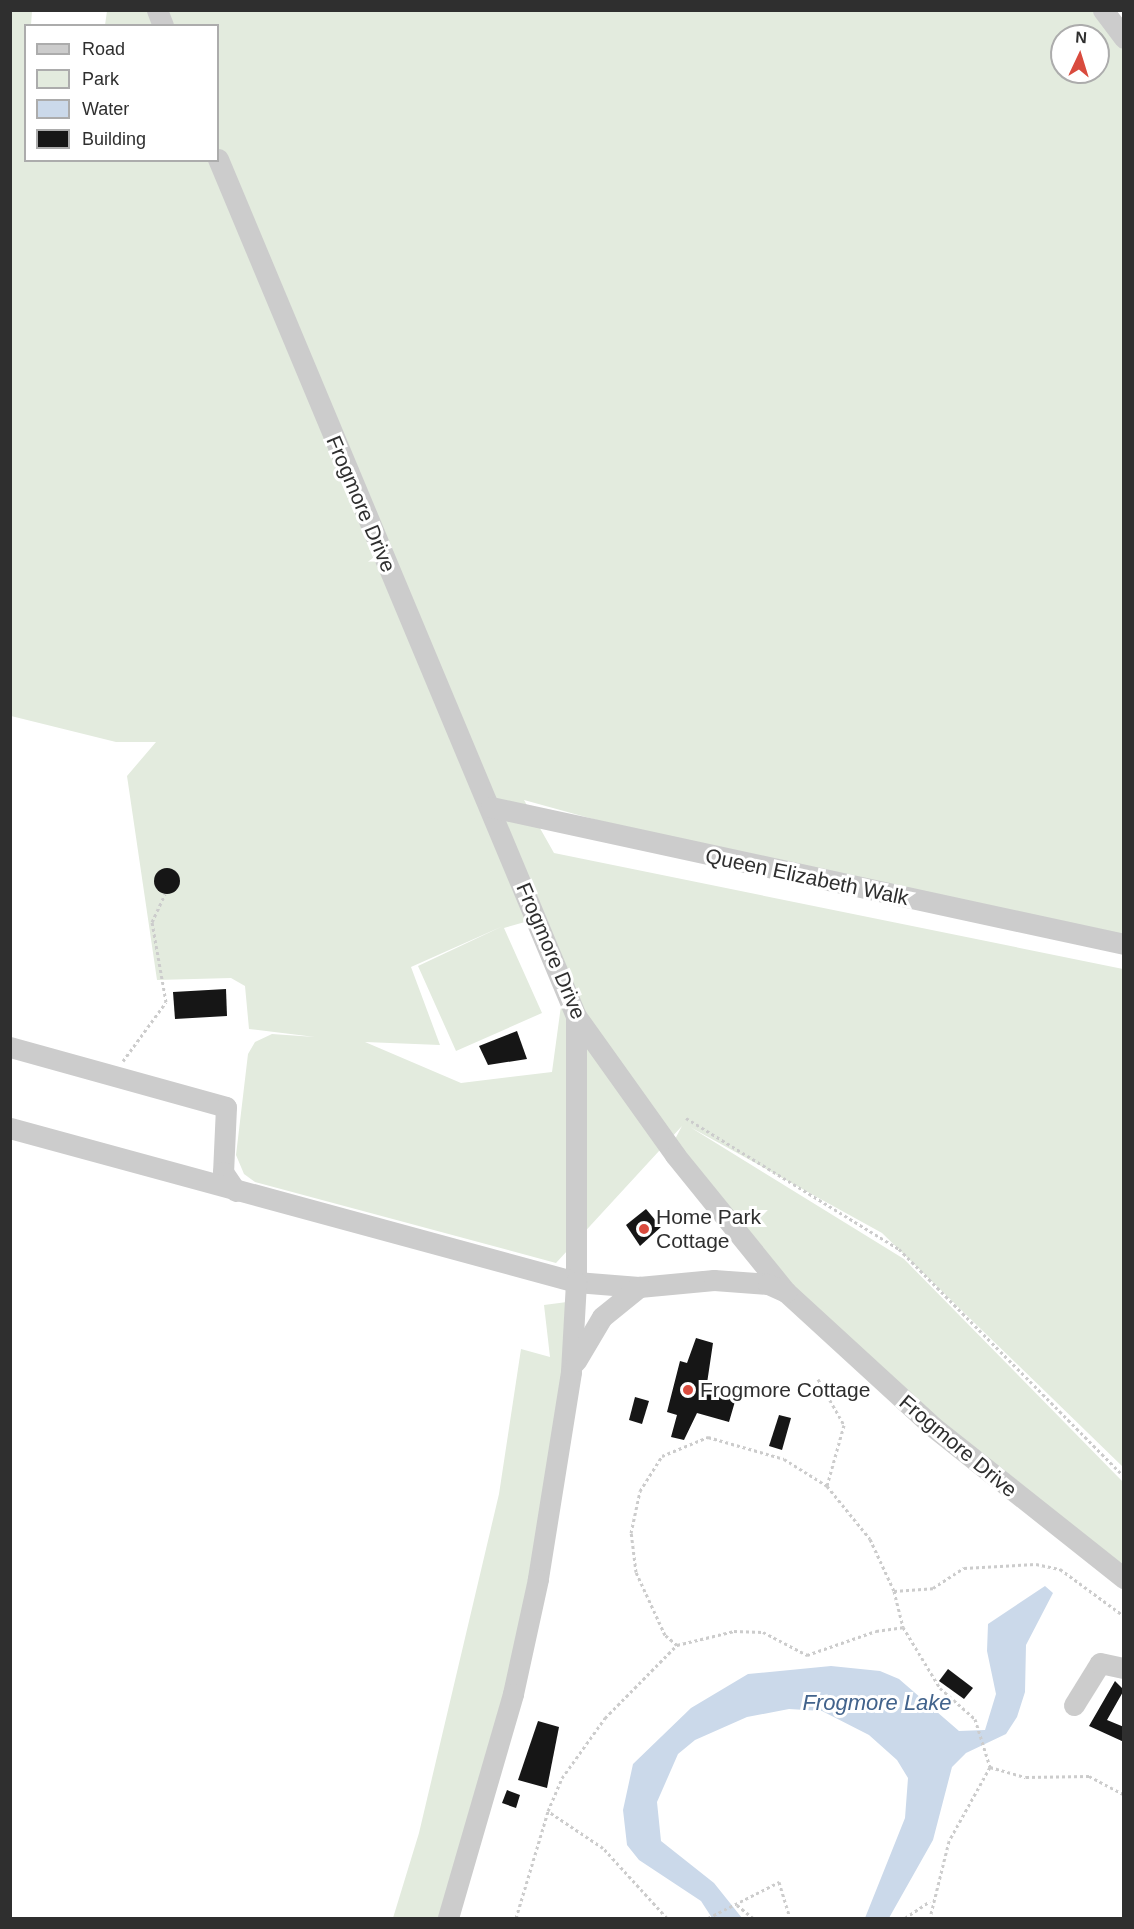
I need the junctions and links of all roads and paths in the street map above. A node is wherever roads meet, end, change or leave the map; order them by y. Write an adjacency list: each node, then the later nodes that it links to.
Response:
1 (1103, 10): 2 (lane)
2 (1124, 38)
3 (219, 161): 4 (lane, Frogmore Drive)
4 (491, 807): 6 (lane, Queen Elizabeth Walk); 7 (lane, Frogmore Drive)
5 (165, 894): 9 (path)
6 (1124, 944)
7 (576, 1016): 13 (lane); 15 (lane, Frogmore Drive)
8 (10, 1047): 9 (lane)
9 (112, 1076): 12 (lane)
10 (686, 1118): 18 (path)
11 (10, 1128): 12 (lane)
12 (236, 1191): 13 (lane)
13 (576, 1282): 14 (lane); 16 (lane)
14 (639, 1287): 15 (lane); 16 (lane)
15 (786, 1292): 20 (lane, Frogmore Drive)
16 (571, 1372): 32 (lane)
17 (819, 1379): 19 (path)
18 (1124, 1476)
19 (827, 1486): 21 (path); 24 (path)
20 (1124, 1578)
21 (894, 1591): 22 (path); 23 (path)
22 (1124, 1616)
23 (903, 1627): 24 (path); 27 (path)
24 (677, 1645): 29 (path)
25 (1124, 1668): 26 (lane)
26 (1074, 1705)
27 (990, 1767): 28 (path); 30 (path)
28 (1124, 1795)
29 (548, 1811): 33 (path); 34 (path)
30 (930, 1901): 38 (path); 39 (path)
31 (735, 1905): 35 (path); 36 (path); 37 (path)
32 (448, 1918)
33 (516, 1918)
34 (667, 1918)
35 (708, 1918)
36 (753, 1918)
37 (790, 1918)
38 (905, 1918)
39 (930, 1918)

